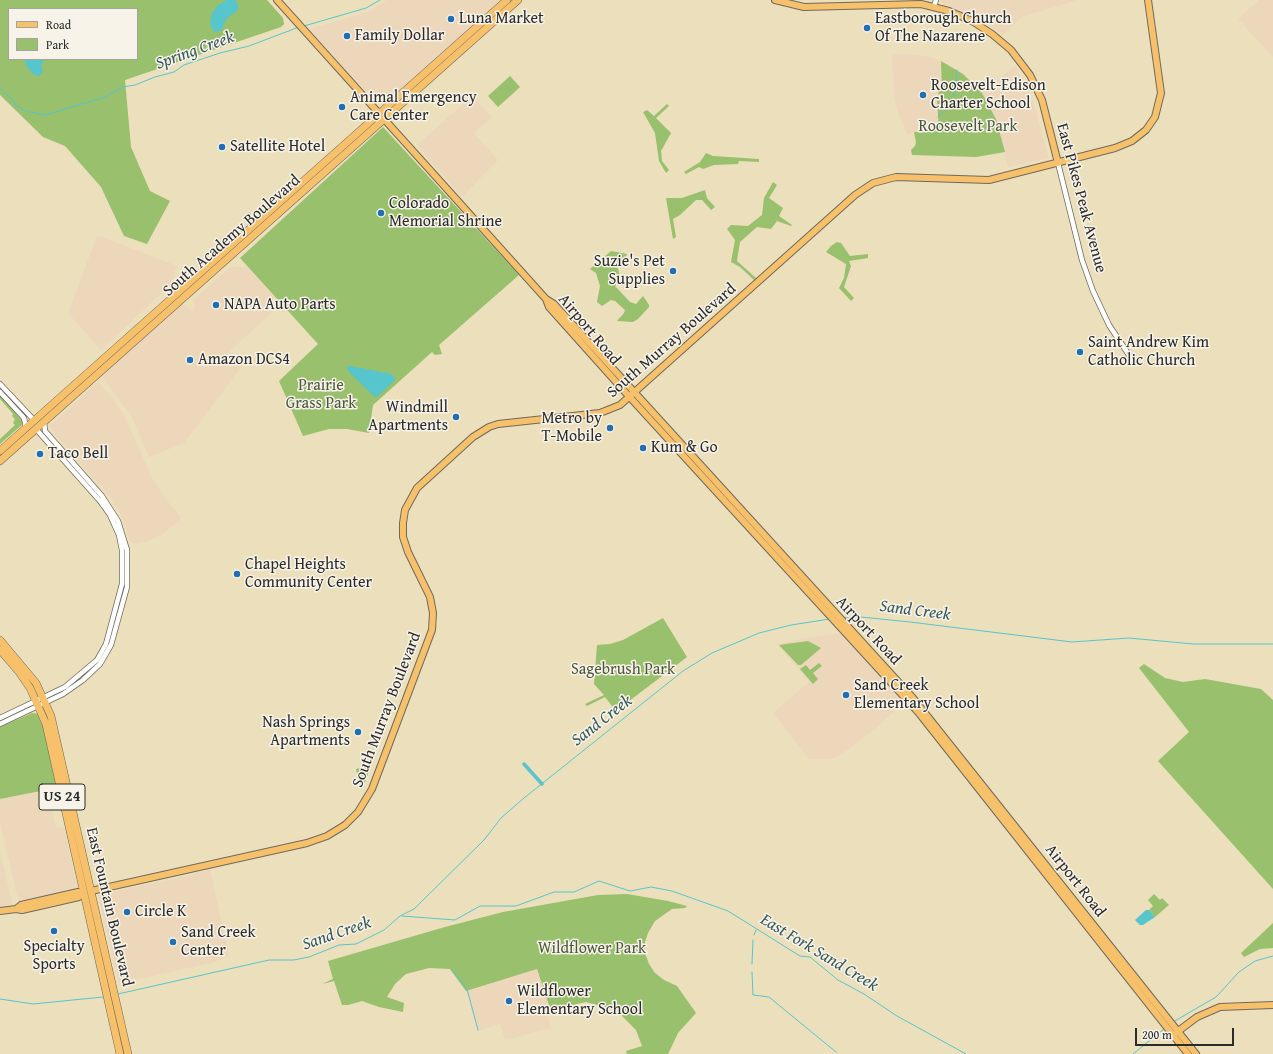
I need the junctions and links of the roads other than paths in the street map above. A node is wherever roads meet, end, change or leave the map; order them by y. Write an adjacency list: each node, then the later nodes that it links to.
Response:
1 (277, 0): 7 (main road, Airport Road)
2 (507, 0): 7 (highway, South Academy Boulevard)
3 (518, 0): 7 (highway, South Academy Boulevard)
4 (775, 0): 6 (main road, East Pikes Peak Avenue)
5 (1148, 0): 8 (main road, South Murray Boulevard)
6 (935, 3): 8 (main road, East Pikes Peak Avenue)
7 (382, 116): 10 (highway, South Academy Boulevard); 13 (main road, Airport Road); 15 (highway, South Academy Boulevard)
8 (1058, 163): 9 (street, East Pikes Peak Avenue); 13 (main road, South Murray Boulevard)
9 (1133, 361)
10 (84, 376): 14 (highway, South Academy Boulevard); 17 (highway)
11 (0, 384): 14 (street)
12 (0, 392): 16 (street)
13 (633, 395): 26 (main road, South Murray Boulevard); 29 (main road, Airport Road)
14 (34, 420): 16 (highway, South Academy Boulevard); 19 (highway)
15 (44, 421): 17 (highway, South Academy Boulevard); 22 (street)
16 (26, 428): 18 (highway, South Academy Boulevard)
17 (36, 429): 19 (highway, South Academy Boulevard); 22 (street)
18 (0, 451)
19 (1, 460)
20 (0, 640): 22 (highway, East Fountain Boulevard / US 24)
21 (0, 650): 23 (highway, East Fountain Boulevard / US 24)
22 (45, 700): 23 (street); 26 (highway, East Fountain Boulevard / US 24)
23 (38, 704): 24 (street); 25 (street); 26 (highway, East Fountain Boulevard / US 24)
24 (0, 718)
25 (0, 724)
26 (87, 892): 27 (main road, South Murray Boulevard); 30 (highway, East Fountain Boulevard / US 24); 31 (highway, East Fountain Boulevard / US 24)
27 (0, 912)
28 (1273, 1006): 29 (main road)
29 (1174, 1031): 32 (main road, Airport Road); 33 (main road, Airport Road)
30 (120, 1054)
31 (128, 1054)
32 (1188, 1054)
33 (1196, 1054)

